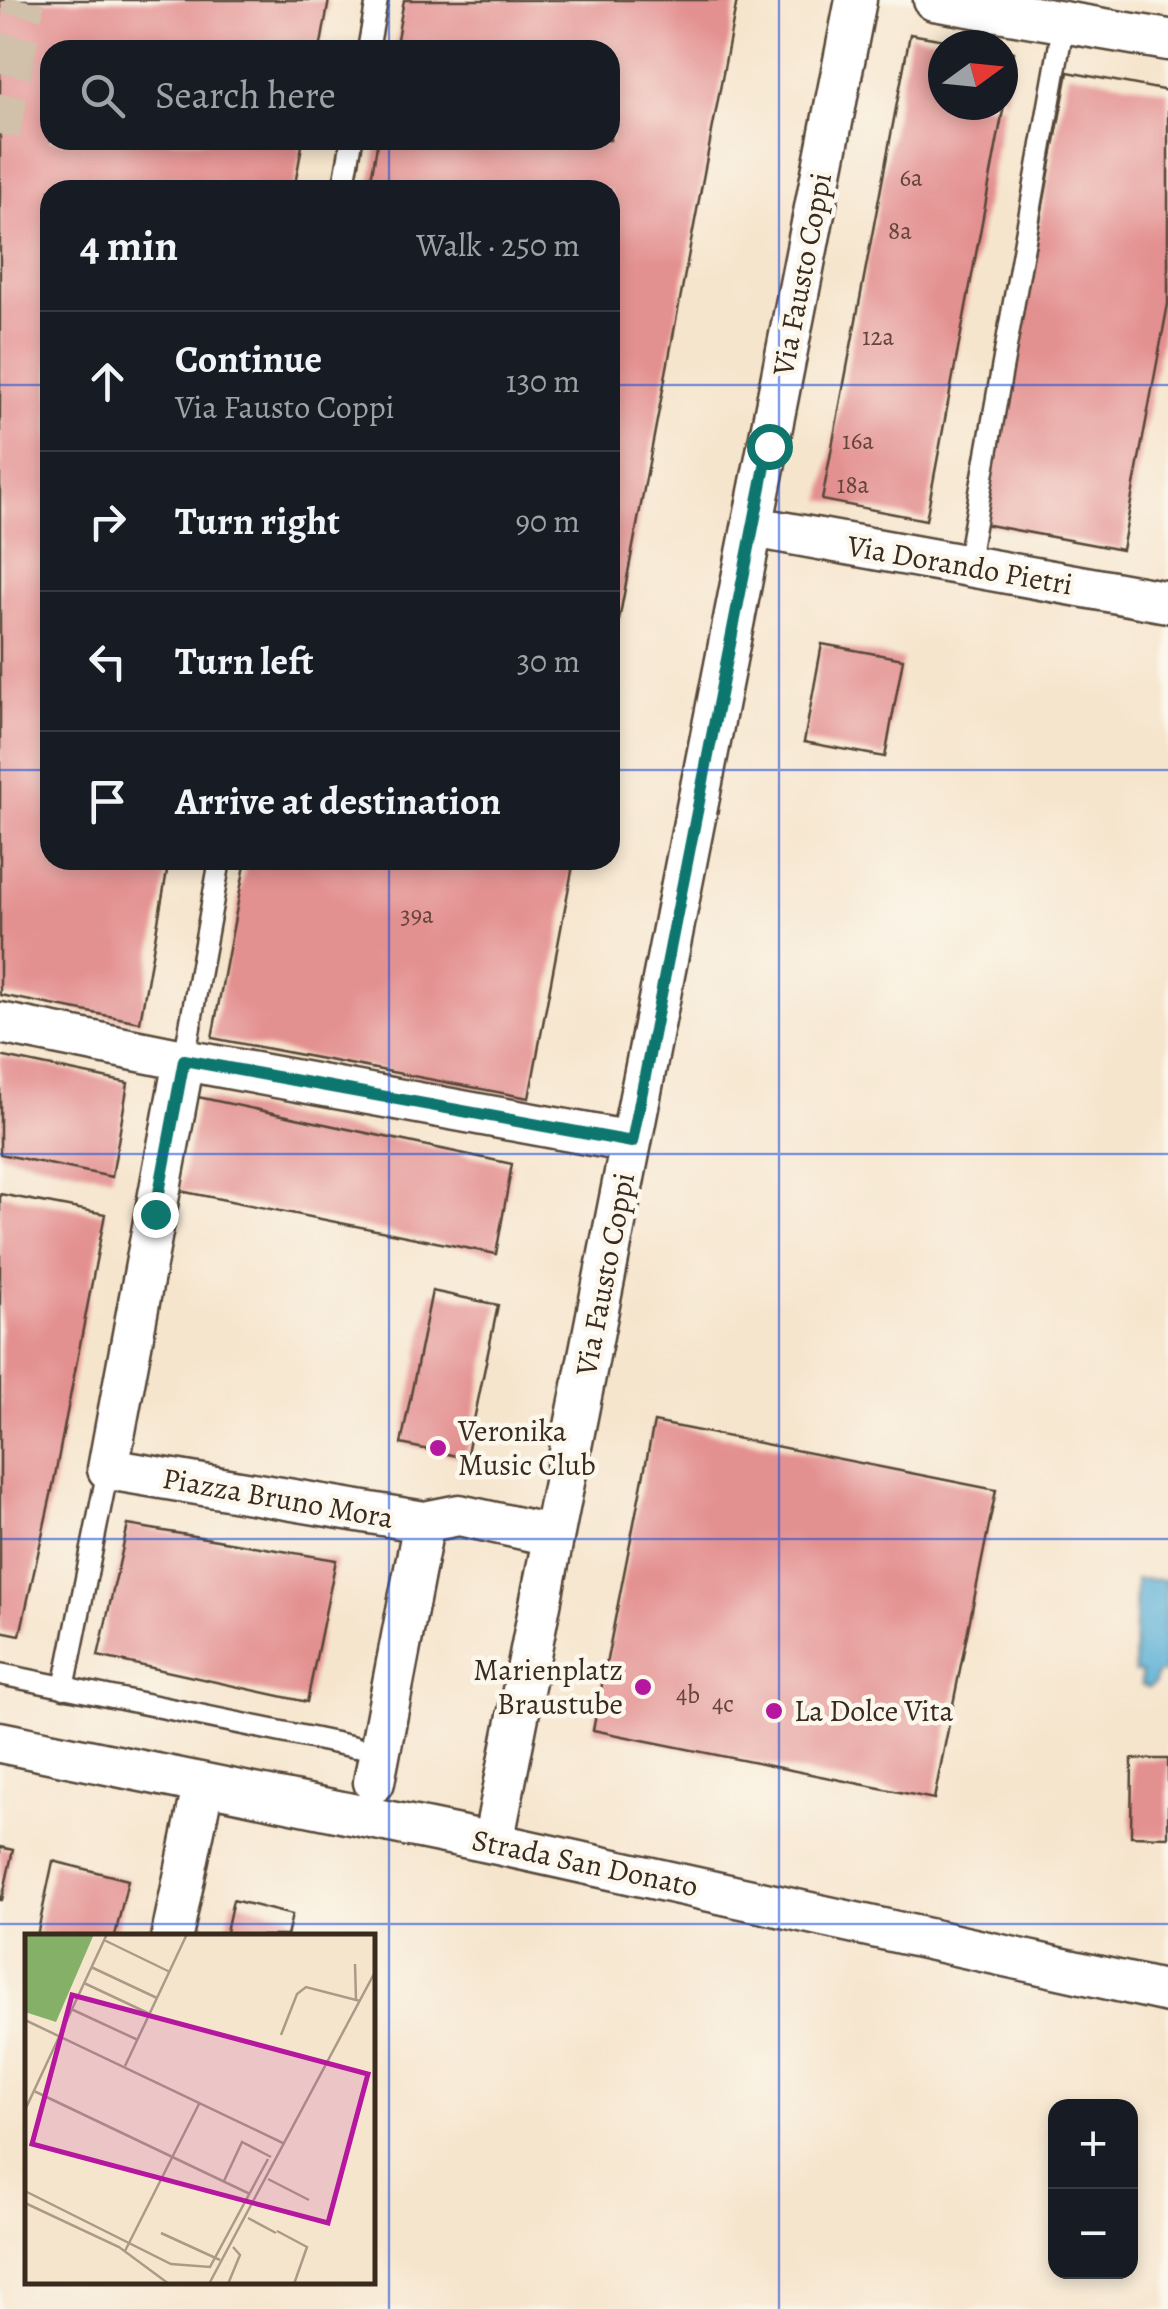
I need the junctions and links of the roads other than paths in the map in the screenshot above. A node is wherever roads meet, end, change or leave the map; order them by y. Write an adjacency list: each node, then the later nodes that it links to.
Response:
1 (378, 0): 5 (lane)
2 (856, 0): 9 (street, Via Fausto Coppi)
3 (934, 0): 4 (street)
4 (1064, 21): 6 (street); 10 (lane)
5 (370, 40)
6 (1168, 40)
7 (350, 150): 8 (lane)
8 (345, 180)
9 (753, 527): 10 (street, Via Dorando Pietri); 15 (street, Via Fausto Coppi)
10 (967, 566): 11 (street, Via Dorando Pietri)
11 (1168, 602)
12 (218, 870): 14 (lane)
13 (0, 1023): 14 (street)
14 (184, 1060): 15 (street); 16 (street)
15 (632, 1142): 18 (street, Via Fausto Coppi)
16 (108, 1469): 17 (street, Piazza Bruno Mora); 20 (lane)
17 (424, 1522): 18 (street); 23 (street, Piazza Bruno Mora)
18 (552, 1535): 25 (street, Via Fausto Coppi)
19 (0, 1674): 20 (lane)
20 (64, 1688): 22 (lane)
21 (0, 1742): 24 (street, Strada San Donato)
22 (355, 1747)
23 (374, 1782)
24 (203, 1786): 25 (street, Strada San Donato); 26 (street)
25 (493, 1842): 27 (street, Strada San Donato)
26 (172, 1934)
27 (1168, 1992)

